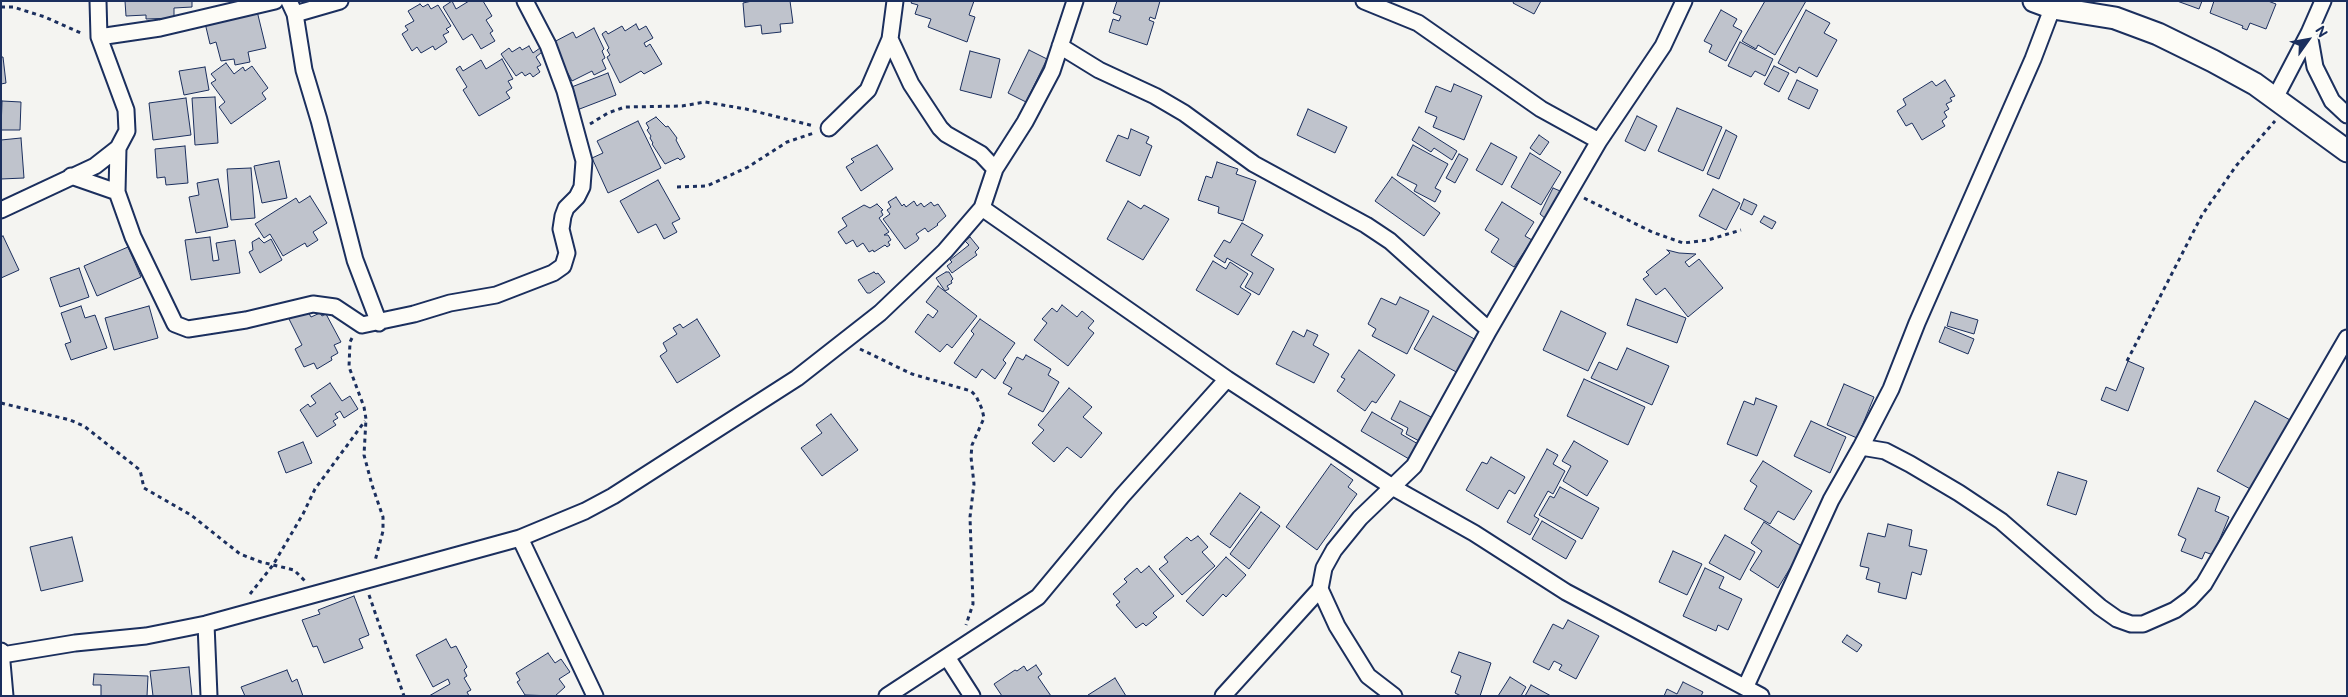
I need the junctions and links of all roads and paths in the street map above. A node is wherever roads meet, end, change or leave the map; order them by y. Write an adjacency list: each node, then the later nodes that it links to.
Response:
1 (98, 1): 14 (street)
2 (275, 1): 14 (street)
3 (340, 1): 12 (street)
4 (524, 1): 20 (street)
5 (894, 1): 15 (street)
6 (1075, 1): 16 (street)
7 (1364, 1): 21 (street)
8 (1684, 1): 21 (street)
9 (2323, 1): 13 (street)
10 (2047, 3): 17 (main road); 41 (street)
11 (1, 6): 14 (path)
12 (292, 7): 32 (street)
13 (2309, 33): 17 (street); 18 (street)
14 (99, 37): 22 (street)
15 (890, 39): 19 (street); 24 (street)
16 (1060, 46): 24 (street); 34 (street)
17 (2281, 103): 23 (main road); 37 (path)
18 (2347, 115)
19 (829, 128): 20 (path); 26 (path)
20 (580, 141): 32 (street)
21 (1599, 141): 27 (street)
22 (118, 148): 25 (street); 28 (street)
23 (2347, 151)
24 (995, 169): 29 (street)
25 (71, 176): 28 (street); 30 (street)
26 (677, 187)
27 (1570, 191): 31 (path); 34 (street)
28 (117, 192): 33 (street)
29 (982, 208): 36 (street); 38 (street)
30 (1, 210)
31 (1741, 230)
32 (379, 323): 33 (street)
33 (362, 325): 40 (path)
34 (1489, 330): 42 (street)
35 (2347, 338): 41 (street)
36 (844, 342): 43 (street); 51 (path)
37 (2127, 361)
38 (1227, 379): 42 (street); 51 (street)
39 (1, 403): 44 (path)
40 (366, 420): 44 (path); 45 (path)
41 (1862, 447): 53 (street)
42 (1394, 488): 46 (street); 53 (street)
43 (520, 538): 45 (street); 57 (street)
44 (273, 565): 47 (path); 48 (path)
45 (368, 580): 47 (street); 56 (path)
46 (1320, 589): 60 (street); 61 (street)
47 (314, 594): 48 (street)
48 (233, 617): 49 (street)
49 (206, 624): 52 (street); 55 (street)
50 (1, 651): 52 (street)
51 (951, 654): 58 (street); 59 (street)
52 (2, 655): 54 (street)
53 (1746, 686): 62 (street)
54 (5, 696)
55 (209, 696)
56 (404, 696)
57 (595, 696)
58 (887, 696)
59 (972, 696)
60 (1223, 696)
61 (1394, 696)
62 (1761, 696)

